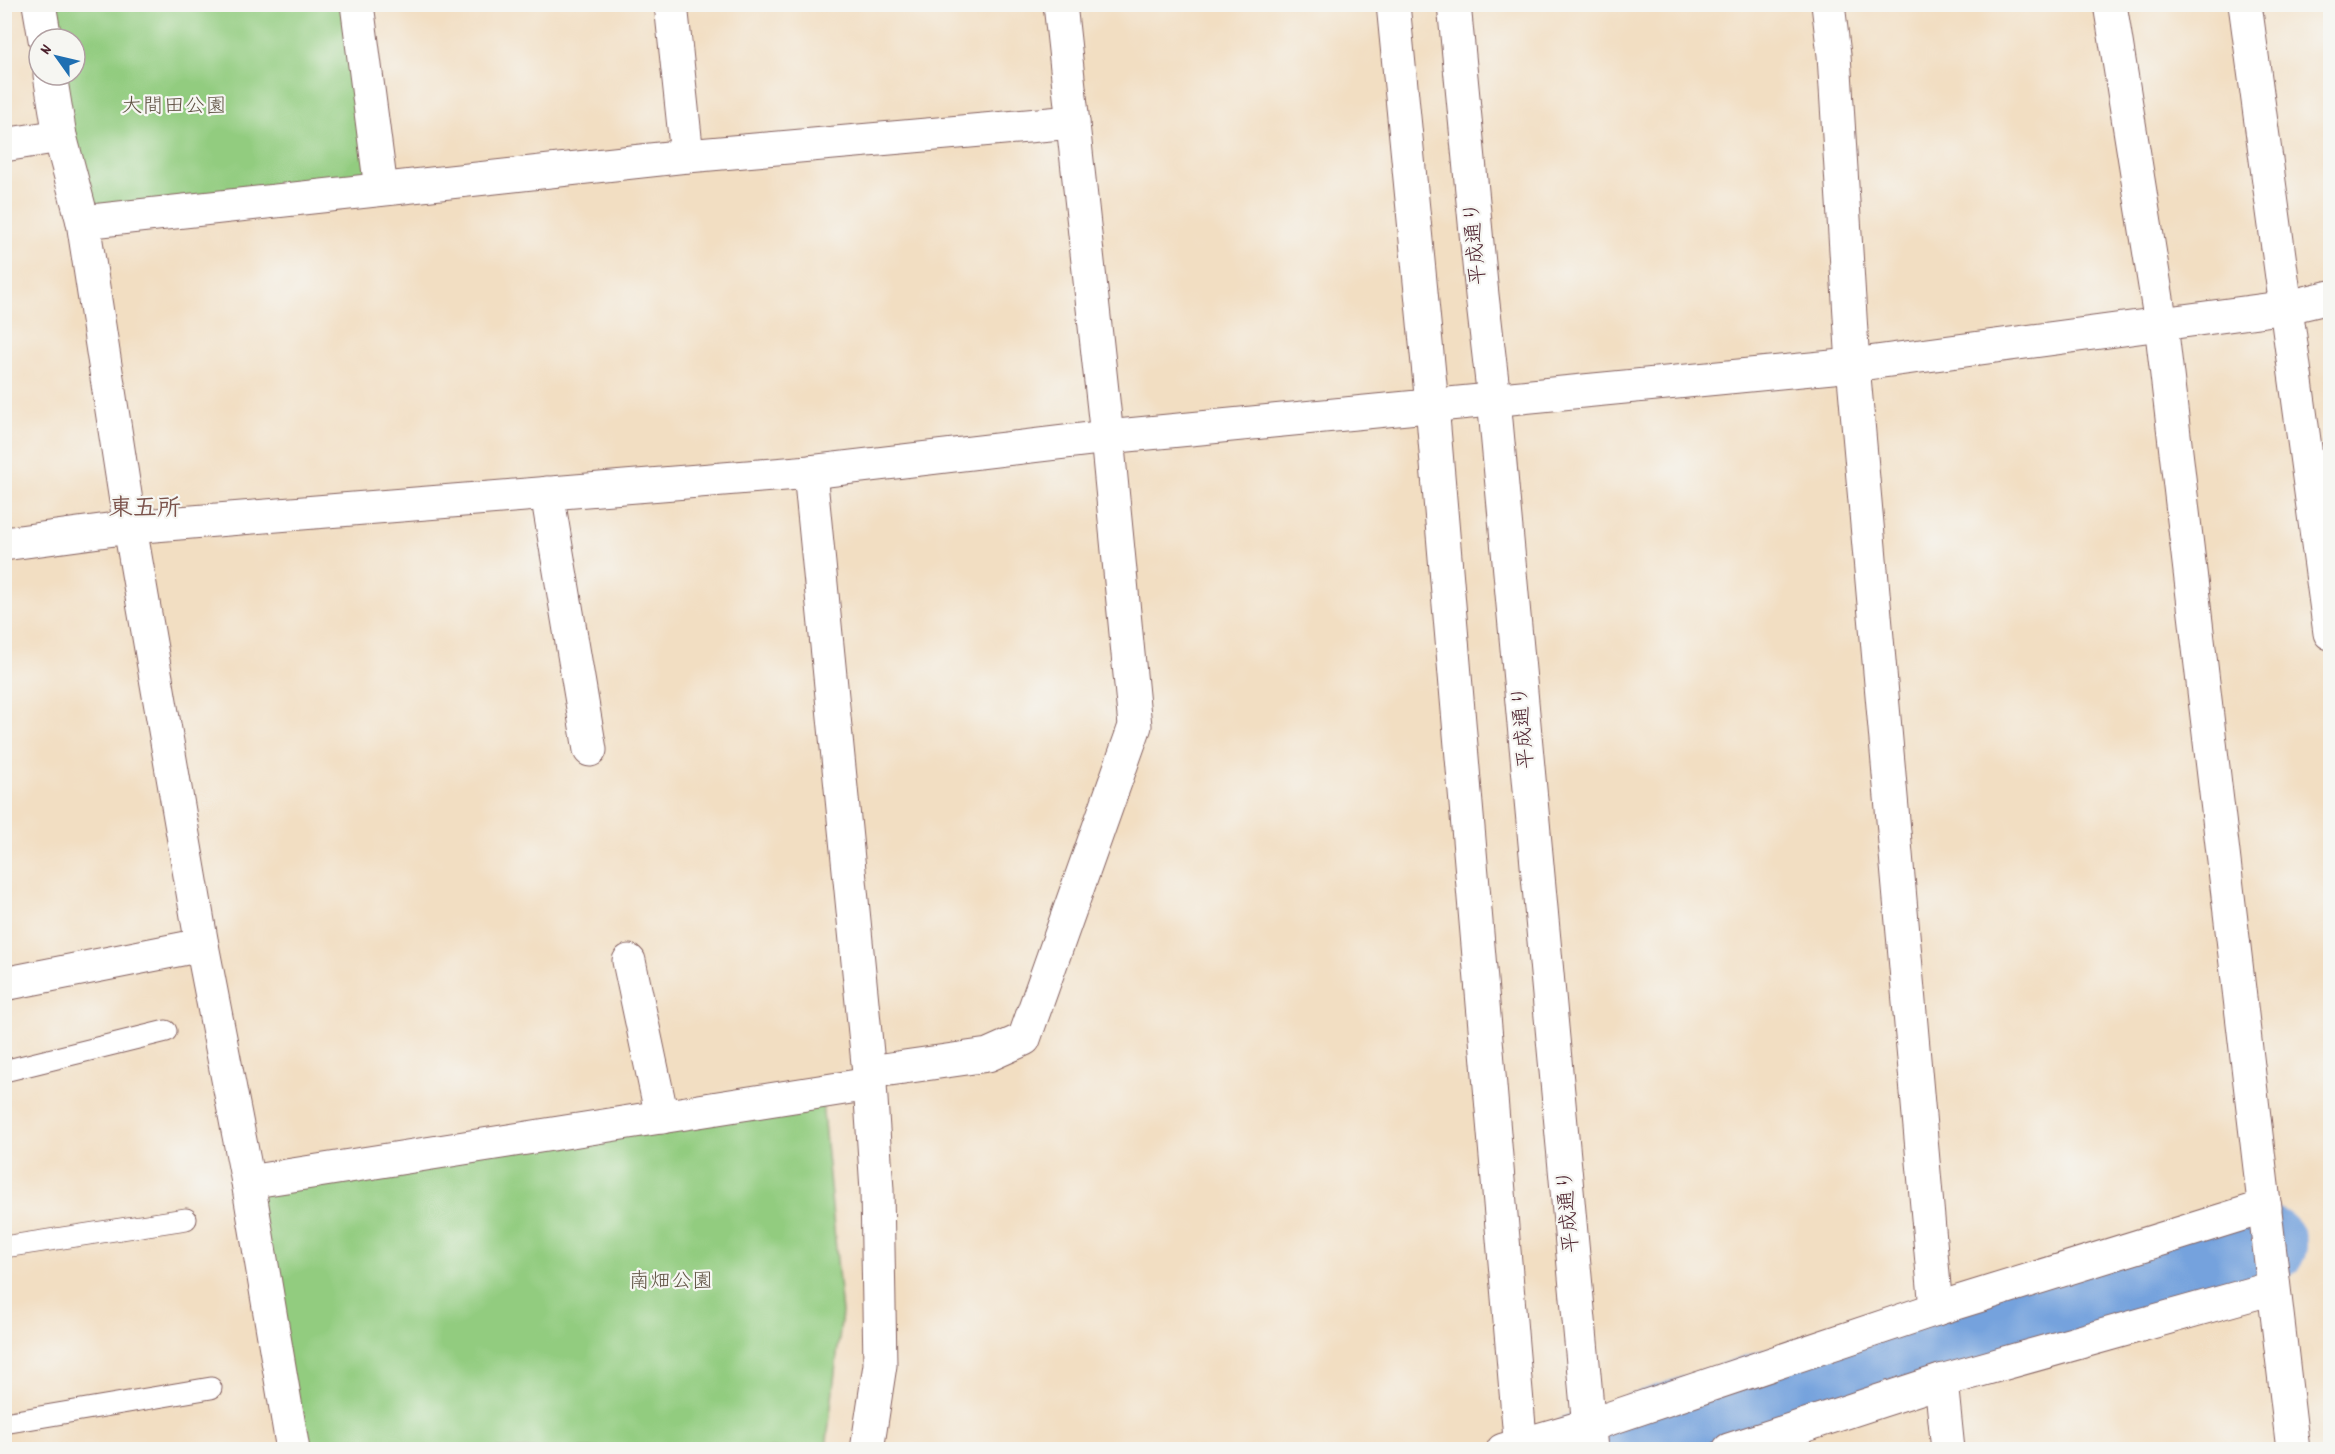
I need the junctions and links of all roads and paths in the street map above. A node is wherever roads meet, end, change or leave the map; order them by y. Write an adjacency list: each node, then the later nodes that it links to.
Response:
1 (39, 4): 10 (street)
2 (357, 4): 16 (street)
3 (671, 4): 15 (street)
4 (1060, 4): 12 (street)
5 (1393, 4): 23 (street)
6 (1454, 4): 22 (street, 平成通り)
7 (1828, 4): 21 (street)
8 (2110, 4): 20 (street)
9 (2245, 4): 19 (street)
10 (43, 27)
11 (52, 87): 13 (street)
12 (1073, 122): 15 (street); 24 (street)
13 (60, 136): 14 (street); 17 (street)
14 (4, 146)
15 (687, 156): 16 (street)
16 (381, 189): 17 (street)
17 (83, 222): 27 (street)
18 (2331, 297): 19 (street)
19 (2288, 307): 20 (street); 29 (street)
20 (2161, 324): 21 (street); 39 (street)
21 (1853, 365): 22 (street); 43 (street)
22 (1494, 399): 23 (street); 47 (street, 平成通り)
23 (1432, 405): 24 (street); 48 (street)
24 (1107, 437): 25 (street); 36 (street)
25 (810, 472): 26 (street); 36 (street)
26 (547, 493): 27 (street); 30 (street)
27 (130, 527): 28 (street); 31 (street)
28 (4, 544)
29 (2331, 633)
30 (590, 750)
31 (202, 945): 33 (street); 38 (street)
32 (629, 961): 37 (street)
33 (4, 984)
34 (166, 1030): 35 (lane)
35 (4, 1071)
36 (870, 1078): 37 (street); 50 (street)
37 (662, 1117): 38 (street)
38 (248, 1182): 49 (street)
39 (2265, 1207): 42 (street); 43 (street)
40 (186, 1219): 41 (lane)
41 (4, 1247)
42 (2273, 1288): 44 (street); 53 (street)
43 (1936, 1309): 47 (street)
44 (1941, 1381): 51 (street); 52 (street)
45 (211, 1388): 46 (lane)
46 (4, 1423)
47 (1591, 1437): 48 (street)
48 (1515, 1448)
49 (293, 1449)
50 (867, 1449)
51 (1729, 1449)
52 (1948, 1449)
53 (2293, 1449)

